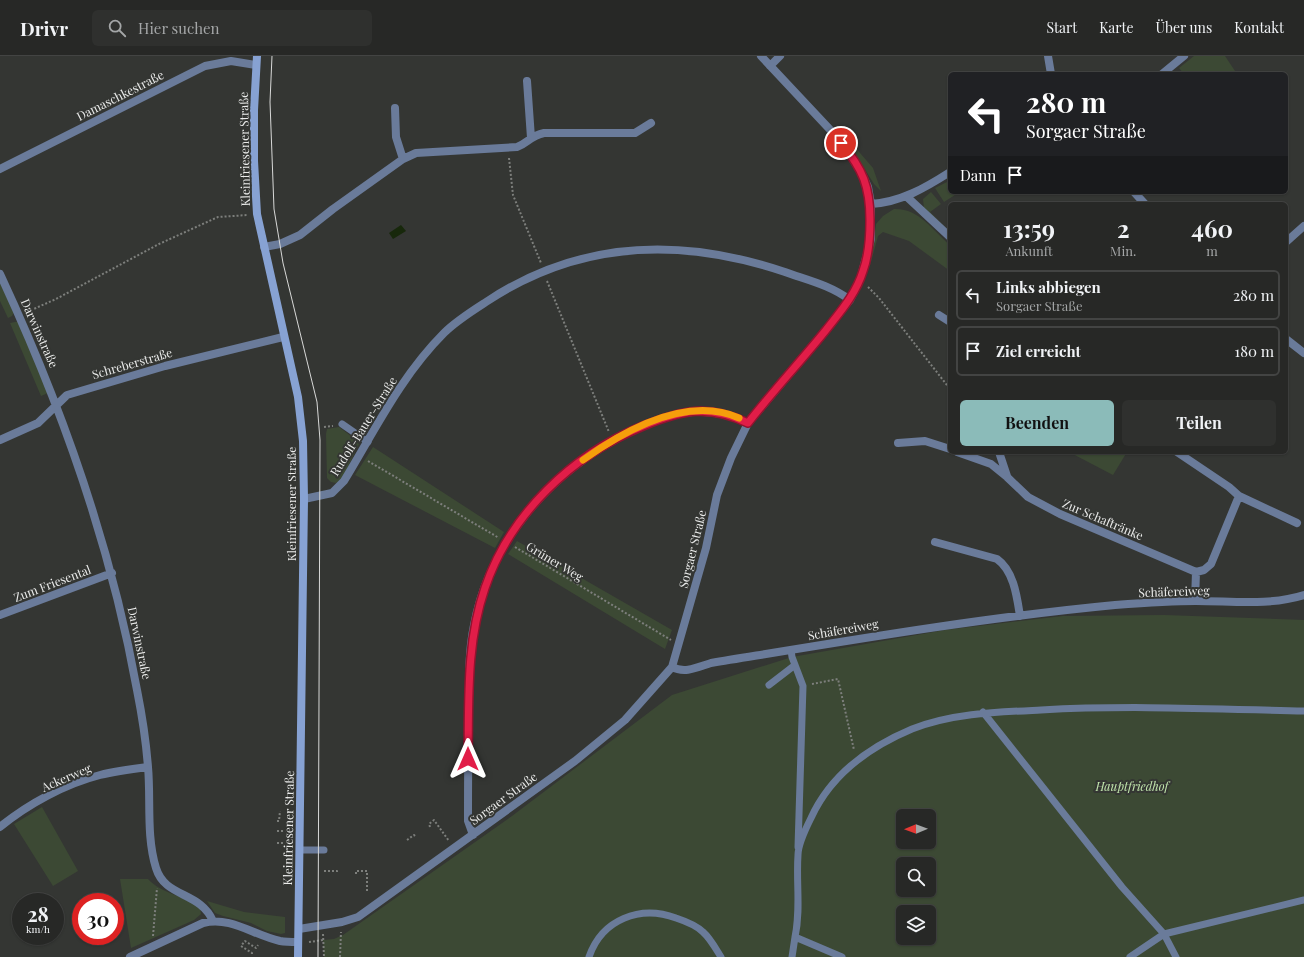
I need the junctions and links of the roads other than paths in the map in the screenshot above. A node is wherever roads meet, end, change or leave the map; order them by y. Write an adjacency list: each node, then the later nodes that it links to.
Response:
1 (249, 56): 7 (street)
2 (257, 56): 7 (street, Kleinfriesener Straße)
3 (761, 56): 8 (street, Sorgaer Straße)
4 (780, 56): 8 (street)
5 (1048, 56): 9 (street)
6 (1184, 56): 10 (street)
7 (256, 65): 16 (street, Damaschkestraße); 25 (street, Kleinfriesener Straße)
8 (770, 66): 21 (street, Sorgaer Straße)
9 (1051, 72)
10 (1164, 72)
11 (527, 81): 14 (street)
12 (395, 108): 15 (street)
13 (651, 123): 14 (street)
14 (531, 138): 15 (street)
15 (403, 159): 25 (street)
16 (0, 169)
17 (948, 173): 19 (street)
18 (1136, 194): 20 (street)
19 (906, 196): 21 (street); 23 (street)
20 (1143, 202)
21 (870, 204): 27 (street, Sorgaer Straße)
22 (1304, 226): 24 (street)
23 (948, 235)
24 (1288, 240)
25 (264, 247): 30 (street, Kleinfriesener Straße)
26 (0, 274): 33 (street, Darwinstraße)
27 (850, 300): 34 (street, Sorgaer Straße); 37 (street, Rudolf-Bauer-Straße)
28 (939, 314): 29 (street)
29 (948, 321)
30 (284, 337): 33 (street, Schreberstraße); 45 (street, Kleinfriesener Straße)
31 (1288, 341): 32 (street)
32 (1304, 353)
33 (56, 406): 36 (street, Schreberstraße); 49 (street, Darwinstraße)
34 (748, 423): 56 (street, Sorgaer Straße); 62 (street)
35 (342, 424): 37 (lane)
36 (0, 440)
37 (368, 442): 45 (street, Rudolf-Bauer-Straße)
38 (898, 443): 39 (street)
39 (948, 448)
40 (963, 454): 43 (street, Zur Schaftränke)
41 (1000, 454): 43 (street, Zur Schaftränke)
42 (1179, 454): 44 (street)
43 (1008, 476): 48 (street, Zur Schaftränke)
44 (1239, 496): 46 (street); 48 (street)
45 (304, 499): 63 (street, Kleinfriesener Straße)
46 (1297, 523)
47 (935, 542): 53 (street)
48 (1196, 572): 51 (street)
49 (112, 573): 52 (street, Zum Friesental); 60 (street, Darwinstraße)
50 (1304, 595): 51 (street, Schäfereiweg)
51 (1195, 601): 53 (street, Schäfereiweg)
52 (0, 615)
53 (1020, 616): 54 (street, Schäfereiweg)
54 (791, 650): 55 (lane); 56 (street, Schäfereiweg)
55 (795, 665): 57 (lane); 65 (lane)
56 (672, 667): 62 (street, Sorgaer Straße)
57 (769, 685)
58 (1304, 711): 59 (lane)
59 (984, 712): 65 (lane); 69 (lane)
60 (148, 767): 61 (street, Ackerweg); 67 (street, Darwinstraße)
61 (0, 826)
62 (473, 835): 68 (street, Sorgaer Straße)
63 (300, 850): 64 (lane); 68 (street, Kleinfriesener Straße)
64 (324, 850)
65 (798, 853): 70 (lane)
66 (1304, 900): 69 (lane)
67 (213, 921): 71 (street); 72 (street)
68 (299, 929): 71 (street, Kleinfriesener Straße)
69 (1164, 934): 79 (lane); 80 (lane)
70 (795, 936): 77 (lane); 78 (lane)
71 (298, 942): 74 (street, Kleinfriesener Straße)
72 (143, 954): 73 (street)
73 (130, 957)
74 (298, 957)
75 (589, 957): 76 (lane)
76 (721, 957)
77 (792, 957)
78 (842, 957)
79 (1130, 957)
80 (1176, 957)

